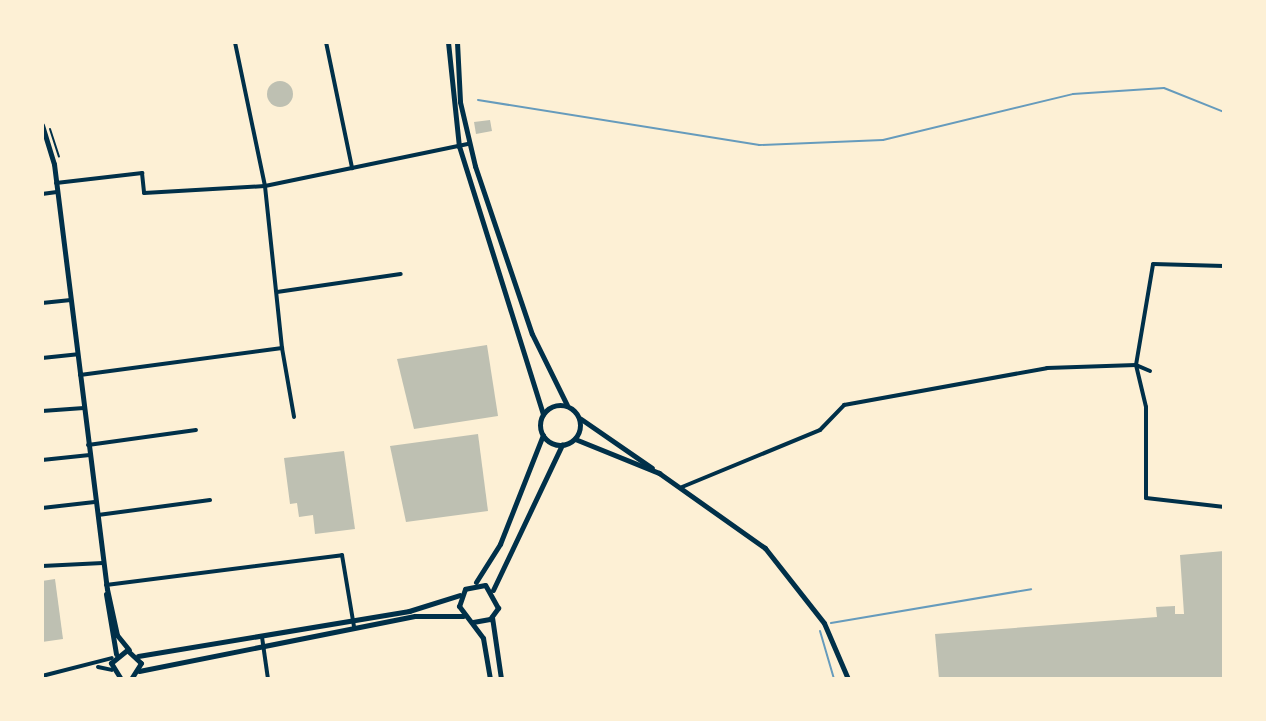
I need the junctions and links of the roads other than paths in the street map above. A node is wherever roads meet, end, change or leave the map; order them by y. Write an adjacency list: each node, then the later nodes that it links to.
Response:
1 (235, 42): 11 (street)
2 (326, 42): 9 (street)
3 (448, 42): 8 (street)
4 (457, 42): 7 (street)
5 (42, 125): 6 (street)
6 (45, 135): 10 (street)
7 (468, 144): 8 (street); 25 (street)
8 (459, 146): 9 (street); 28 (street)
9 (352, 168): 11 (street)
10 (56, 183): 11 (street); 12 (street)
11 (265, 186): 16 (street)
12 (57, 192): 13 (street); 17 (street)
13 (42, 194)
14 (1224, 266): 22 (street)
15 (401, 274): 16 (street)
16 (277, 292): 19 (street)
17 (71, 300): 18 (street); 20 (street)
18 (42, 303)
19 (282, 348): 24 (street); 29 (street)
20 (78, 354): 21 (street); 24 (street)
21 (42, 358)
22 (1136, 365): 23 (street); 39 (street); 42 (street)
23 (1150, 371)
24 (80, 375): 26 (street)
25 (567, 405): 28 (street); 30 (street)
26 (84, 408): 27 (street); 34 (street)
27 (42, 411)
28 (543, 414): 32 (street)
29 (294, 417)
30 (580, 418): 33 (street); 38 (street)
31 (196, 430): 34 (street)
32 (543, 435): 35 (street); 47 (street)
33 (575, 439): 35 (street); 38 (street)
34 (88, 445): 36 (street)
35 (562, 445): 49 (street)
36 (90, 455): 37 (street); 41 (street)
37 (42, 460)
38 (659, 473): 39 (street)
39 (682, 487): 69 (street)
40 (210, 500): 44 (street)
41 (95, 502): 43 (street); 44 (street)
42 (1224, 507)
43 (42, 508)
44 (97, 516): 45 (street)
45 (103, 563): 46 (street); 48 (street)
46 (42, 566)
47 (475, 584): 49 (street); 50 (street)
48 (106, 587): 53 (street); 57 (street); 58 (street)
49 (493, 590): 52 (street)
50 (460, 595): 51 (street); 53 (street)
51 (463, 616): 54 (street); 55 (street)
52 (492, 617): 54 (street); 68 (street)
53 (353, 620): 55 (street); 56 (street)
54 (473, 622): 67 (street)
55 (354, 627): 56 (street)
56 (262, 640): 59 (street); 62 (street); 66 (street)
57 (129, 650): 58 (street); 59 (street)
58 (114, 656): 60 (street); 61 (street)
59 (138, 656): 62 (street)
60 (98, 667): 61 (street); 63 (street)
61 (112, 670): 64 (street)
62 (139, 671): 65 (street)
63 (42, 676)
64 (120, 679)
65 (132, 679)
66 (268, 679)
67 (490, 679)
68 (501, 679)
69 (848, 679)

